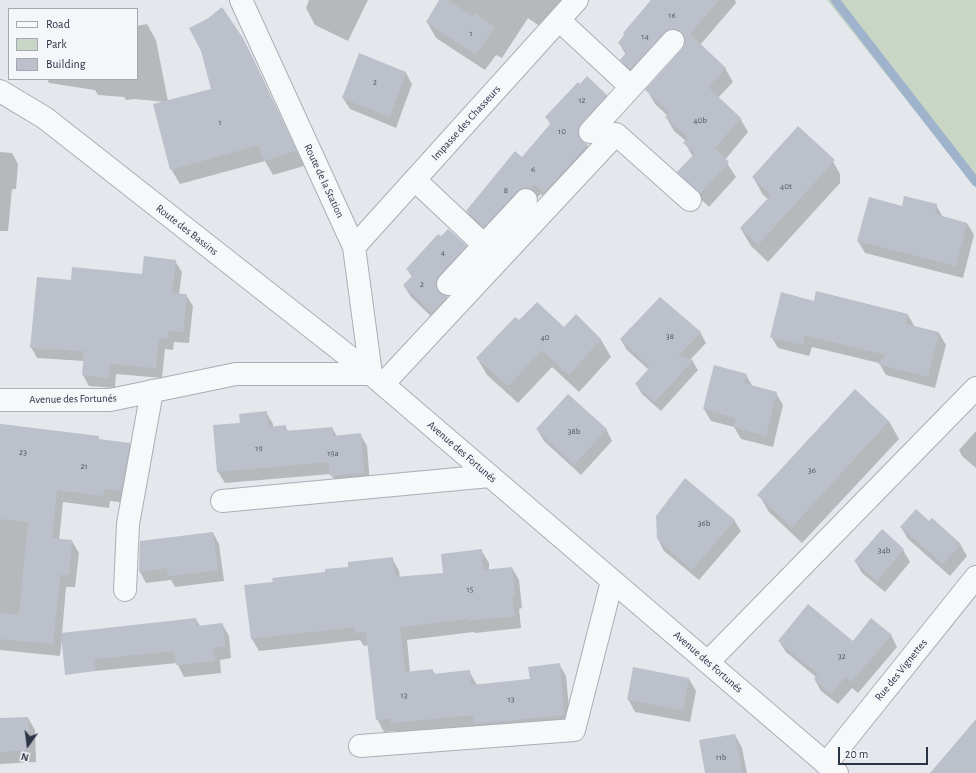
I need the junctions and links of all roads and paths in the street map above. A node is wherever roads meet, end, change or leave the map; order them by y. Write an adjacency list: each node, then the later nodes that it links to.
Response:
1 (241, 0): 12 (street, Route de la Station)
2 (577, 0): 3 (street, Impasse des Chasseurs)
3 (559, 20): 5 (street); 8 (street, Impasse des Chasseurs)
4 (673, 41): 5 (street)
5 (631, 87): 7 (street)
6 (0, 91): 14 (street, Route des Bassins)
7 (590, 132)
8 (415, 180): 11 (street); 12 (street, Impasse des Chasseurs)
9 (526, 200): 11 (street)
10 (690, 200): 14 (street)
11 (484, 245): 13 (street)
12 (354, 247): 14 (street, Route de la Station)
13 (448, 284)
14 (377, 379): 16 (street, Avenue des Fortunés); 18 (street, Avenue des Fortunés)
15 (976, 388): 23 (street)
16 (152, 391): 17 (street, Avenue des Fortunés); 22 (street)
17 (0, 400)
18 (490, 476): 19 (street); 21 (street, Avenue des Fortunés)
19 (222, 501)
20 (976, 577): 25 (street, Rue des Vignettes)
21 (612, 581): 23 (street, Avenue des Fortunés); 24 (street)
22 (124, 590)
23 (708, 662): 25 (street, Avenue des Fortunés)
24 (360, 746)
25 (831, 769)

